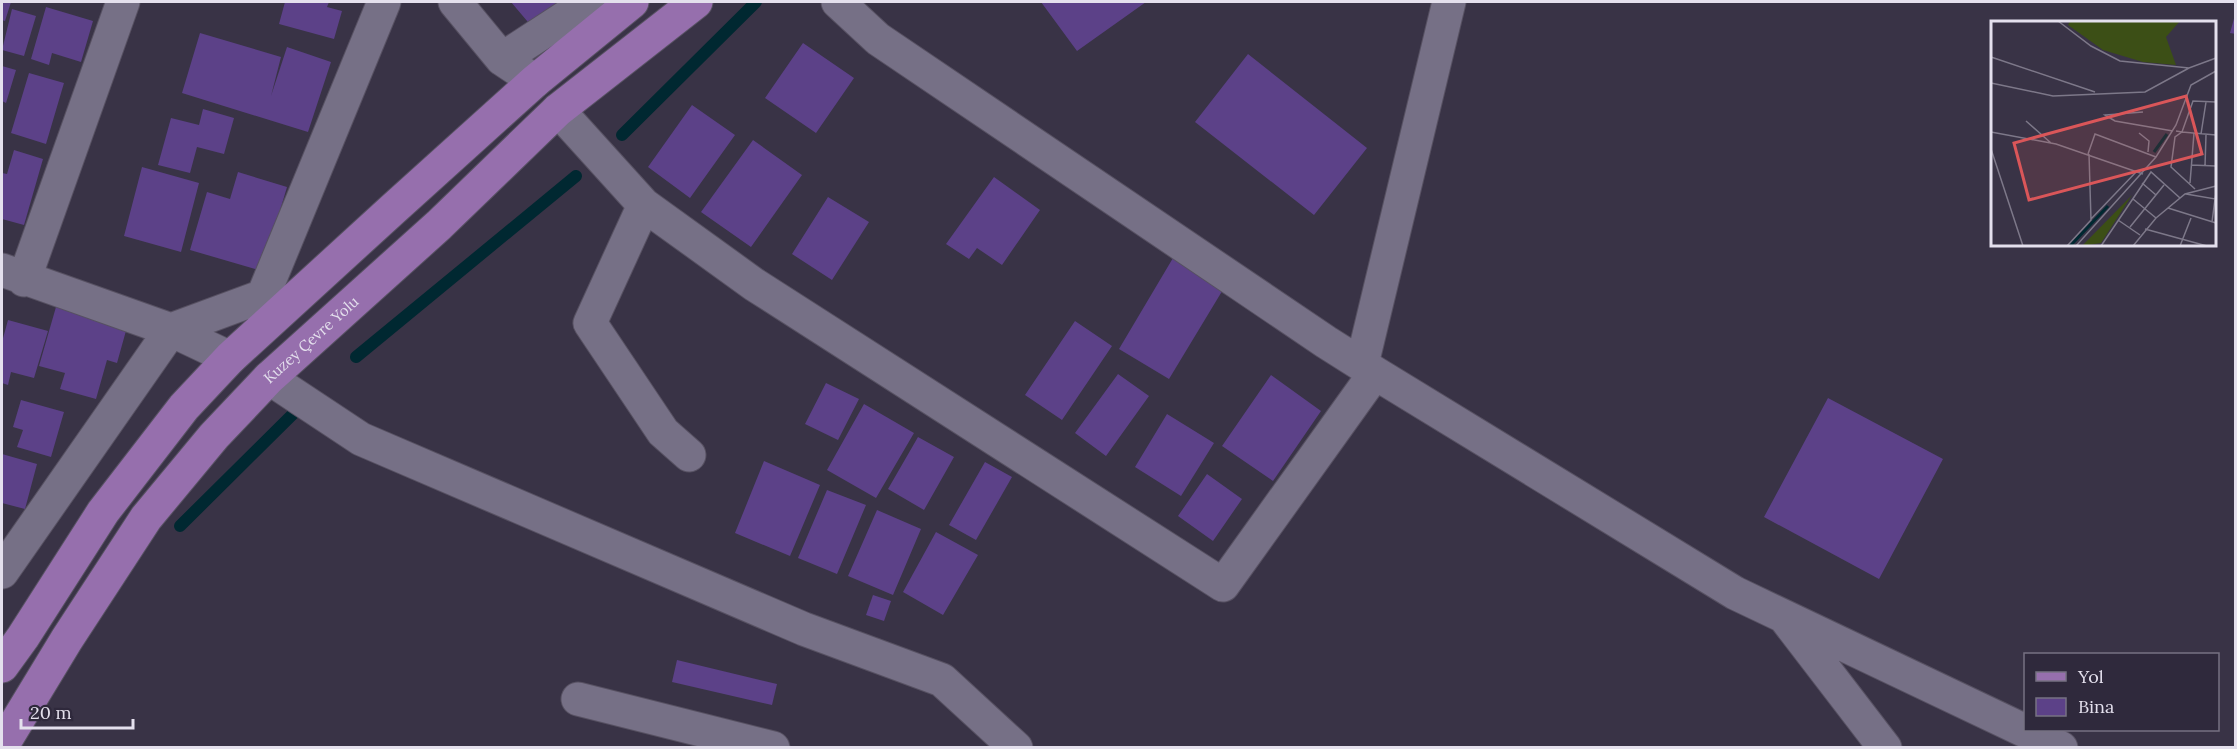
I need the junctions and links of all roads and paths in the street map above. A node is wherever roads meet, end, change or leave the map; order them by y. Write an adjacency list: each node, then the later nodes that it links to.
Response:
1 (123, 2): 13 (street)
2 (384, 2): 14 (street)
3 (454, 2): 9 (street)
4 (589, 2): 9 (street)
5 (632, 2): 10 (main road)
6 (696, 2): 11 (main road, Kuzey Çevre Yolu)
7 (842, 2): 16 (street)
8 (1449, 2): 16 (street)
9 (502, 59): 10 (street)
10 (535, 81): 15 (main road)
11 (558, 110): 12 (street); 17 (main road, Kuzey Çevre Yolu)
12 (644, 206): 16 (street); 18 (street)
13 (13, 275): 14 (street)
14 (171, 330): 15 (street); 19 (street)
15 (230, 358): 21 (main road)
16 (1369, 368): 20 (street)
17 (269, 378): 25 (main road, Kuzey Çevre Yolu); 27 (street)
18 (689, 455)
19 (2, 572)
20 (1784, 615): 23 (street); 28 (street)
21 (2, 666)
22 (578, 699): 26 (street)
23 (2024, 729)
24 (2027, 731): 29 (street)
25 (2, 746)
26 (773, 747)
27 (1016, 747)
28 (1885, 747)
29 (2061, 747)

